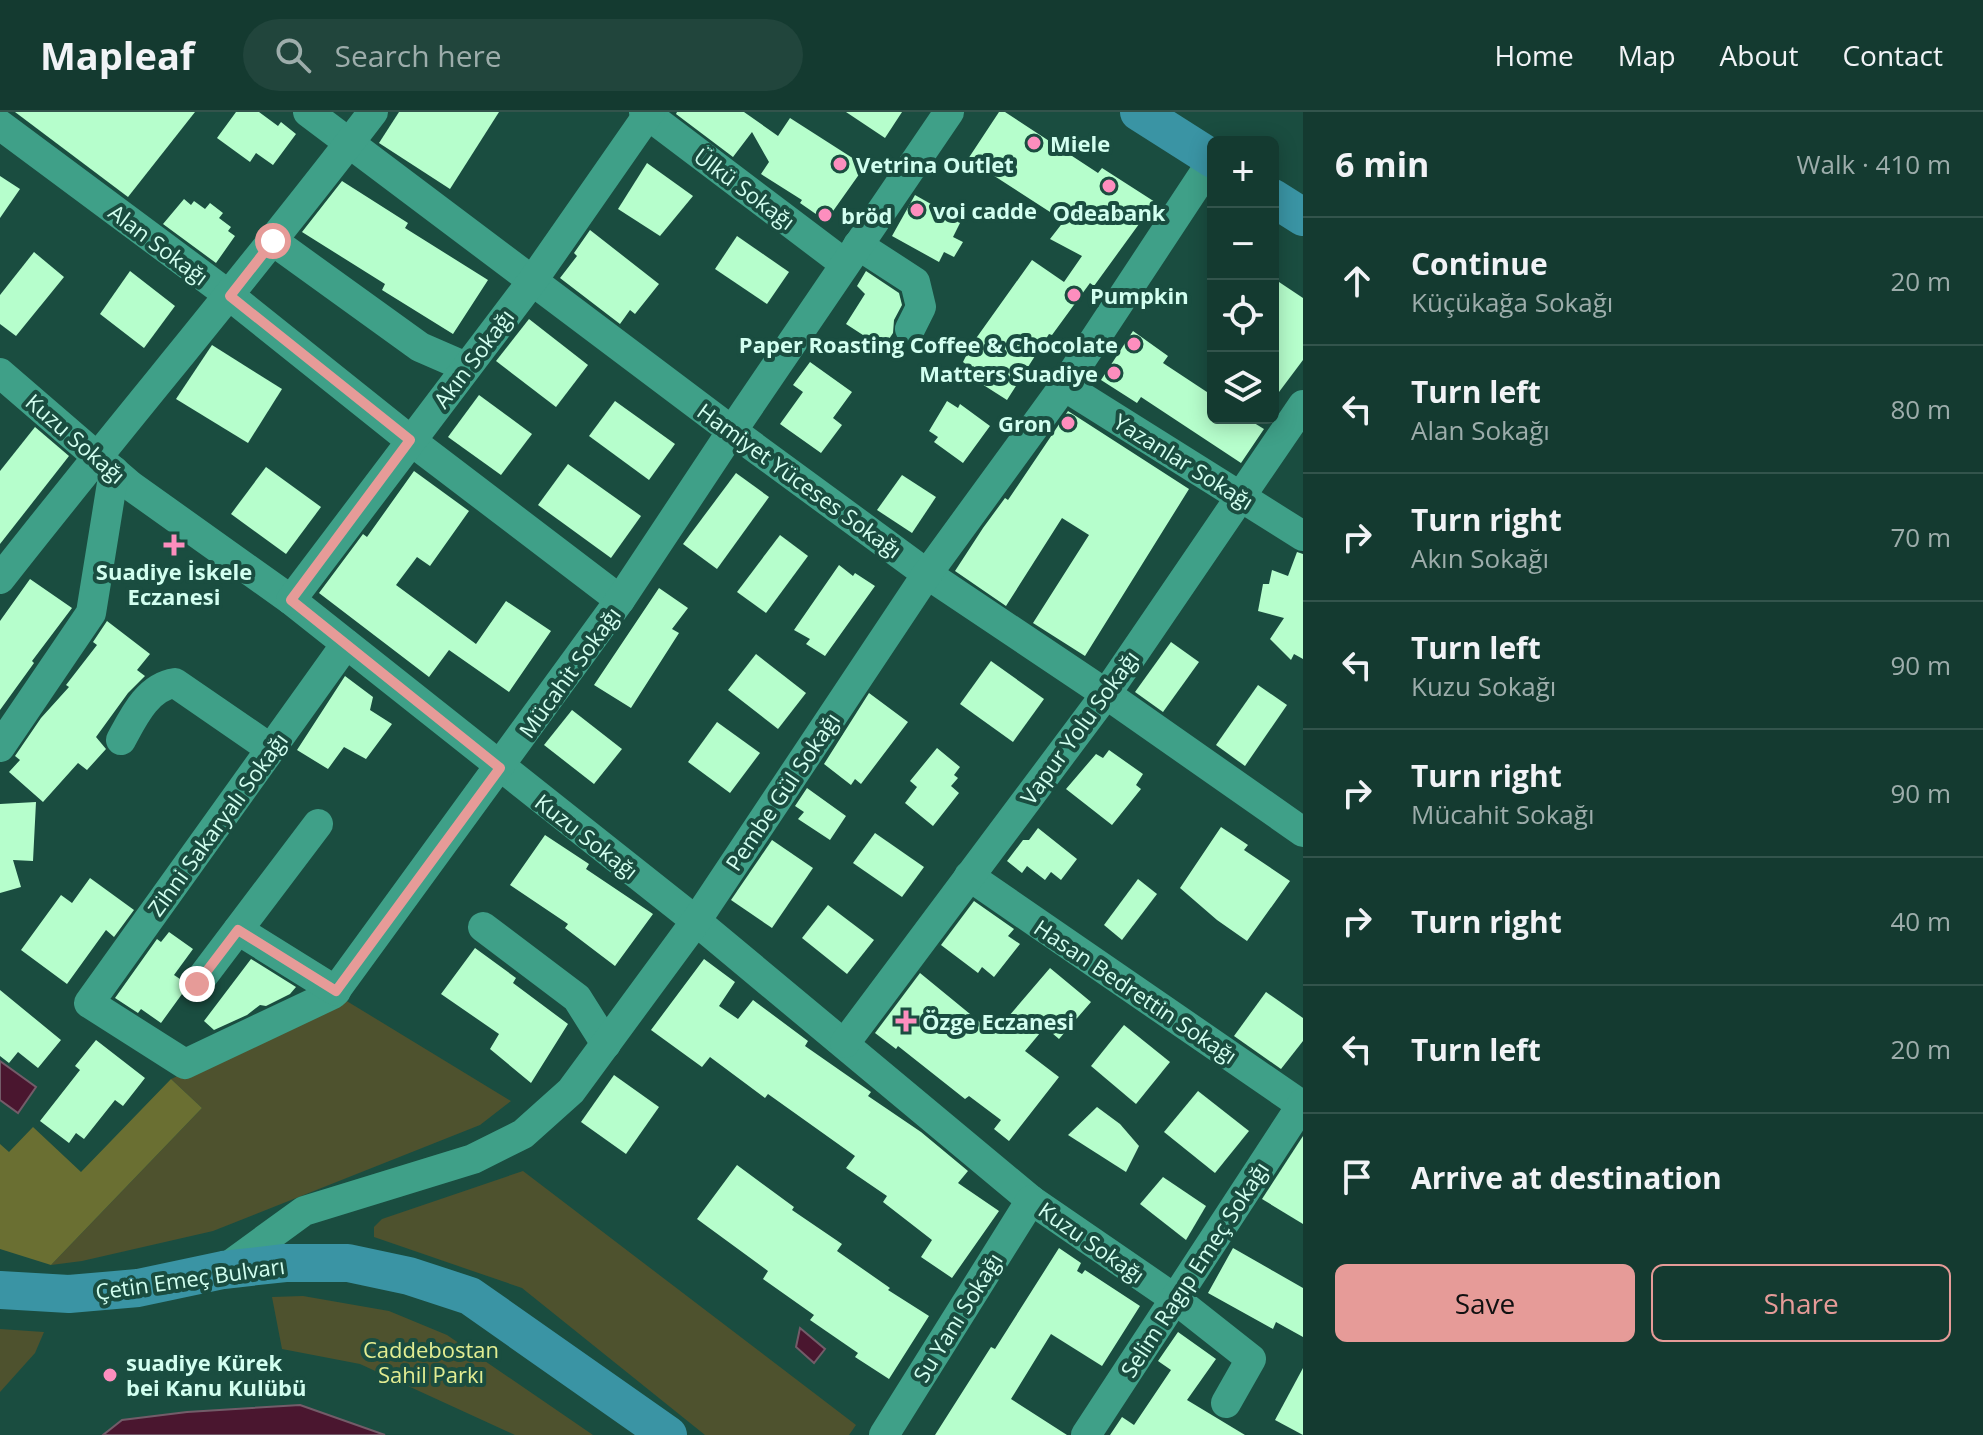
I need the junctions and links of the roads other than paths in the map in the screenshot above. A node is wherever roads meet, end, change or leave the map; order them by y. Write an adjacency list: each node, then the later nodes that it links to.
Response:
1 (308, 112): 7 (street, Hamiyet Yüceses Sokağı)
2 (373, 112): 7 (street)
3 (949, 112): 13 (street, Mücahit Sokağı)
4 (1139, 112): 8 (main road)
5 (648, 113): 13 (street, Ülkü Sokağı); 14 (street, Akın Sokağı)
6 (0, 125): 15 (street, Alan Sokağı)
7 (349, 144): 12 (street); 14 (street, Hamiyet Yüceses Sokağı)
8 (1207, 156)
9 (1207, 169): 19 (street, Pembe Gül Sokağı)
10 (1279, 202): 11 (main road)
11 (1303, 217)
12 (273, 241): 15 (street); 17 (street)
13 (852, 254): 16 (street, Ülkü Sokağı); 21 (street, Mücahit Sokağı)
14 (533, 280): 17 (street, Akın Sokağı); 21 (street, Hamiyet Yüceses Sokağı)
15 (230, 296): 22 (street, Alan Sokağı); 23 (street)
16 (910, 329)
17 (466, 367): 22 (street, Akın Sokağı)
18 (0, 373): 23 (street, Kuzu Sokağı)
19 (1064, 386): 24 (street, Yazanlar Sokağı); 26 (street, Pembe Gül Sokağı)
20 (1303, 405): 24 (street, Vapur Yolu Sokağı)
21 (732, 431): 26 (street, Hamiyet Yüceses Sokağı); 29 (street, Mücahit Sokağı)
22 (410, 440): 28 (street, Akın Sokağı); 29 (street, Alan Sokağı)
23 (105, 464): 27 (street); 28 (street, Kuzu Sokağı); 33 (street)
24 (1240, 497): 25 (street, Yazanlar Sokağı); 31 (street, Vapur Yolu Sokağı)
25 (1303, 536)
26 (927, 574): 31 (street, Hamiyet Yüceses Sokağı); 39 (street, Pembe Gül Sokağı)
27 (0, 579)
28 (291, 600): 30 (street, Kuzu Sokağı)
29 (620, 600): 35 (street, Mücahit Sokağı)
30 (346, 644): 34 (street, Zihni Sakaryalı Sokağı); 35 (street, Kuzu Sokağı)
31 (1106, 694): 37 (street, Hamiyet Yüceses Sokağı); 38 (street, Vapur Yolu Sokağı)
32 (121, 740): 34 (street)
33 (0, 747)
34 (271, 749): 44 (street, Zihni Sakaryalı Sokağı)
35 (500, 768): 39 (street, Kuzu Sokağı); 43 (street, Mücahit Sokağı)
36 (318, 824): 41 (street)
37 (1303, 832)
38 (969, 876): 45 (street, Vapur Yolu Sokağı); 47 (street, Hasan Bedrettin Sokağı)
39 (696, 921): 45 (street, Kuzu Sokağı); 46 (street, Pembe Gül Sokağı)
40 (483, 927): 46 (street)
41 (238, 930): 42 (street); 43 (street)
42 (197, 984)
43 (336, 991): 44 (street, Mücahit Sokağı)
44 (89, 1003)
45 (845, 1043): 48 (street, Kuzu Sokağı)
46 (606, 1044): 49 (street, Pembe Gül Sokağı)
47 (1303, 1104): 51 (street, Selim Ragıp Emeç Sokağı)
48 (1031, 1200): 51 (street, Kuzu Sokağı); 54 (street, Su Yanı Sokağı)
49 (223, 1270): 50 (main road, Çetin Emeç Bulvarı); 53 (main road, Çetin Emeç Bulvarı)
50 (0, 1290)
51 (1175, 1299): 52 (street, Kuzu Sokağı); 55 (street, Selim Ragıp Emeç Sokağı)
52 (1226, 1403)
53 (668, 1435)
54 (884, 1435)
55 (1086, 1435)

